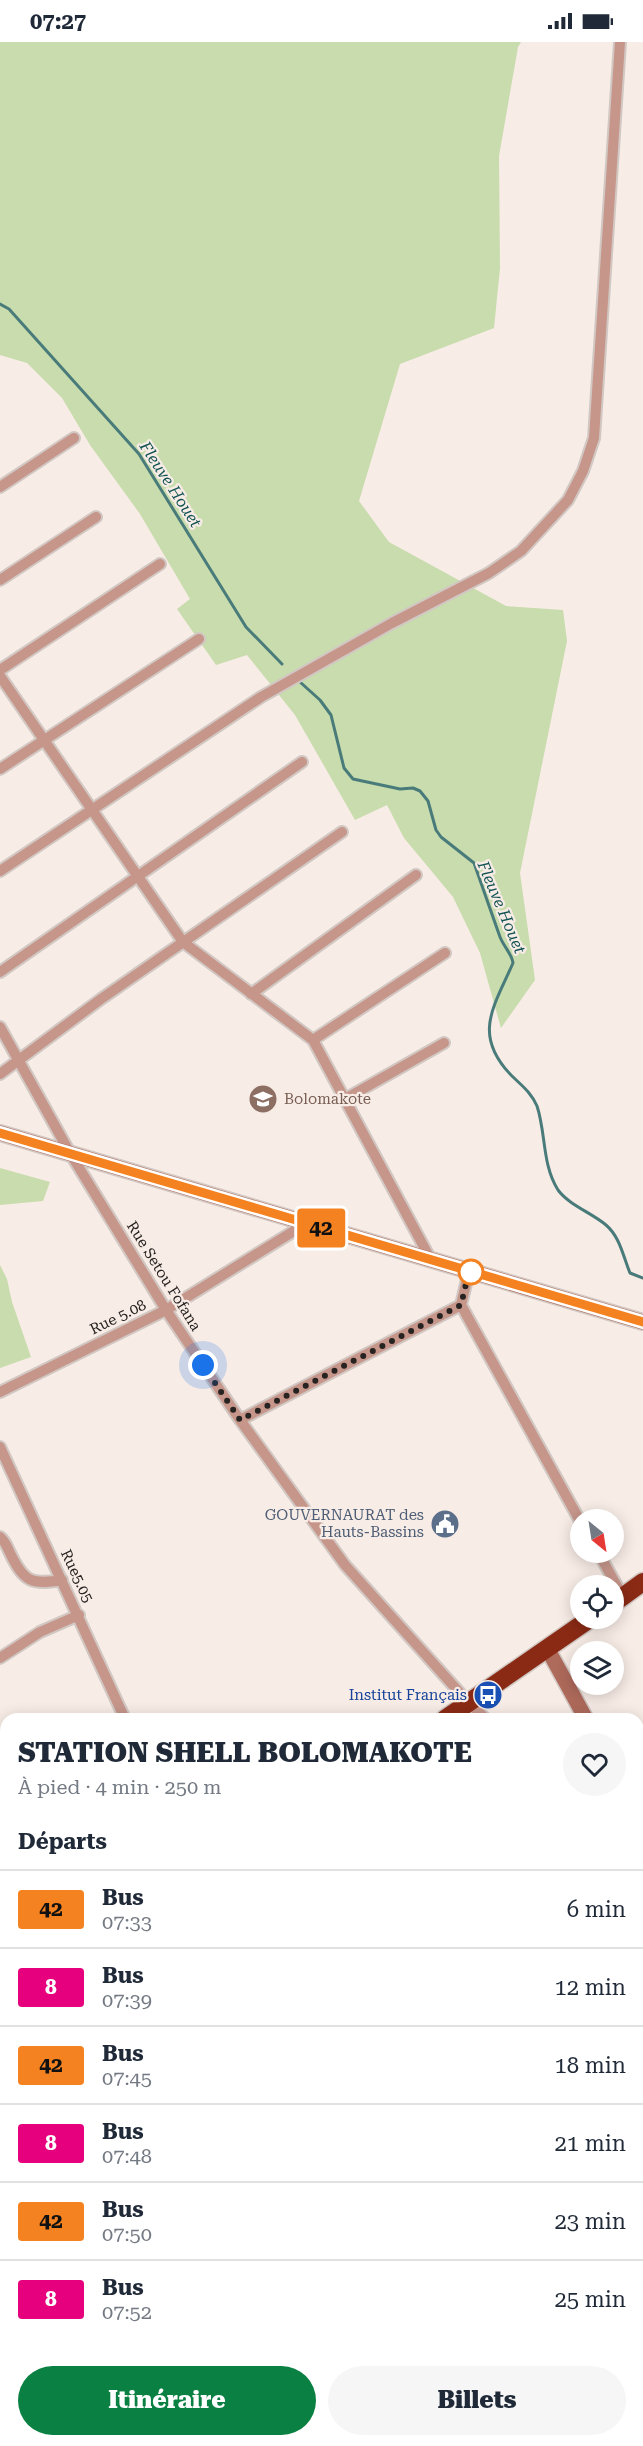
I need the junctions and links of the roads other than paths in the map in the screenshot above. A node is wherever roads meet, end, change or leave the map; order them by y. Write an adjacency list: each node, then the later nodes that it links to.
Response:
1 (620, 42): 13 (street)
2 (74, 438): 3 (street)
3 (0, 487)
4 (96, 517): 6 (street)
5 (160, 564): 8 (street)
6 (0, 580)
7 (200, 639): 10 (street)
8 (0, 670)
9 (0, 676): 10 (street)
10 (45, 741): 12 (street); 13 (street)
11 (302, 762): 17 (street)
12 (0, 769)
13 (92, 810): 15 (street); 17 (street)
14 (342, 832): 18 (street)
15 (0, 871)
16 (416, 875): 21 (street)
17 (138, 876): 18 (street); 20 (street)
18 (183, 942): 21 (street); 25 (street)
19 (445, 953): 23 (street)
20 (0, 972)
21 (251, 994): 23 (street)
22 (0, 1027): 25 (street, Rue Setou Fofana)
23 (313, 1040): 27 (street)
24 (444, 1043): 27 (street)
25 (19, 1060): 26 (street); 29 (street, Rue Setou Fofana)
26 (0, 1074)
27 (345, 1099): 31 (street)
28 (0, 1133): 29 (main road)
29 (70, 1153): 30 (main road); 34 (street, Rue Setou Fofana)
30 (307, 1223): 31 (main road); 34 (street, Rue 5.08)
31 (431, 1260): 32 (main road)
32 (469, 1271): 33 (street); 35 (main road)
33 (461, 1305): 37 (street); 39 (street)
34 (166, 1310): 36 (street, Rue 5.08); 37 (street, Rue Setou Fofana)
35 (643, 1322)
36 (0, 1392)
37 (240, 1420): 48 (street, Rue Setou Fofana)
38 (0, 1447): 41 (street, Rue5.05)
39 (573, 1509)
40 (0, 1537): 41 (street)
41 (62, 1580): 44 (street, Rue5.05)
42 (643, 1582): 43 (highway)
43 (624, 1596)
44 (79, 1615): 47 (street); 49 (street, Rue5.05)
45 (575, 1629): 46 (highway)
46 (547, 1648): 48 (highway); 52 (main road)
47 (0, 1658)
48 (468, 1702): 50 (highway); 51 (street, Rue Setou Fofana)
49 (121, 1713)
50 (453, 1713)
51 (480, 1713)
52 (583, 1713)

